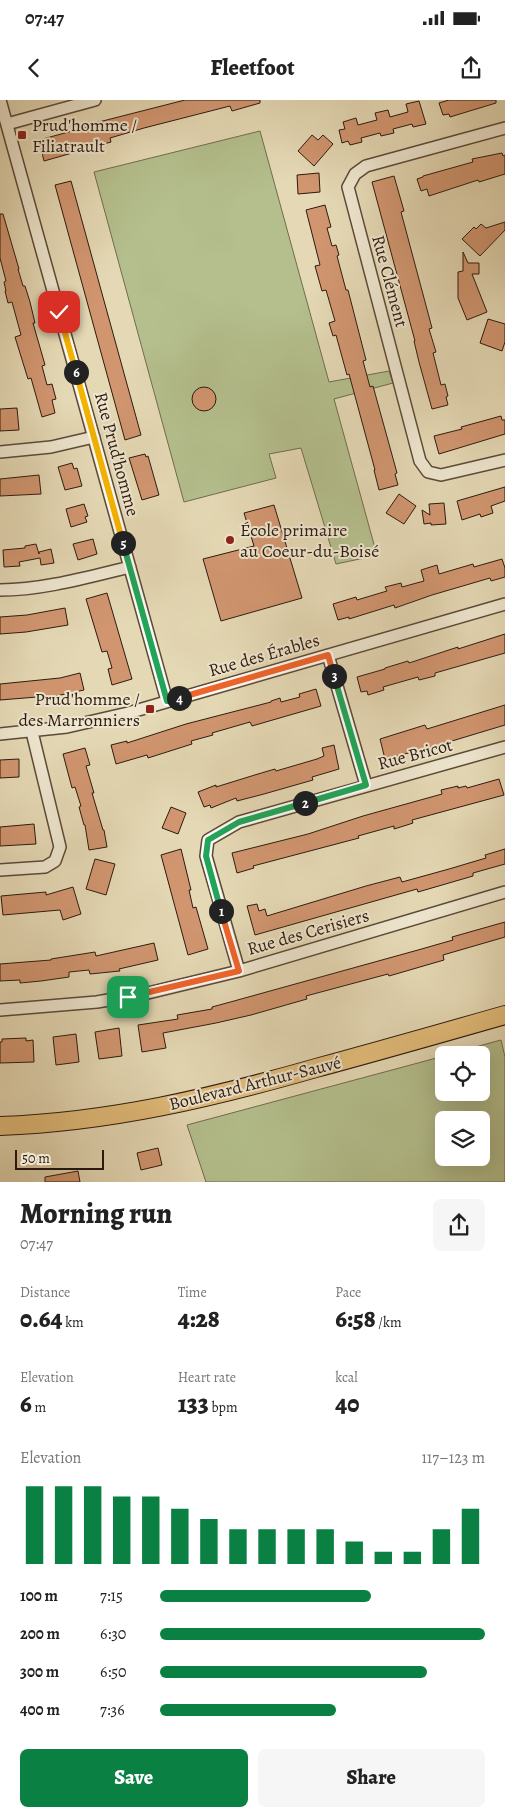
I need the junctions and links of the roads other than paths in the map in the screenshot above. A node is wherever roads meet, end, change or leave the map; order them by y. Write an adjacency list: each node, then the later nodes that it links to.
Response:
1 (0, 100): 3 (street, Rue Prud'homme)
2 (96, 100): 3 (street)
3 (7, 124): 5 (street, Rue Prud'homme)
4 (505, 128): 7 (street, Rue Clément)
5 (94, 436): 6 (street); 8 (street, Rue Prud'homme)
6 (0, 452)
7 (505, 460)
8 (130, 567): 9 (street); 12 (street, Rue Prud'homme)
9 (0, 590)
10 (505, 604): 11 (street, Rue des Érables)
11 (328, 655): 12 (street, Rue des Érables); 16 (street)
12 (167, 701): 13 (street, Rue des Érables)
13 (32, 732): 14 (street, Rue des Érables); 17 (street)
14 (0, 734)
15 (505, 747): 16 (street, Rue Bricot)
16 (366, 785): 19 (street, Rue Bricot)
17 (0, 870)
18 (505, 892): 19 (street, Rue des Cerisiers)
19 (239, 971): 20 (street, Rue des Cerisiers)
20 (0, 1010)
21 (505, 1015): 22 (main road, Boulevard Arthur-Sauvé)
22 (0, 1126)

